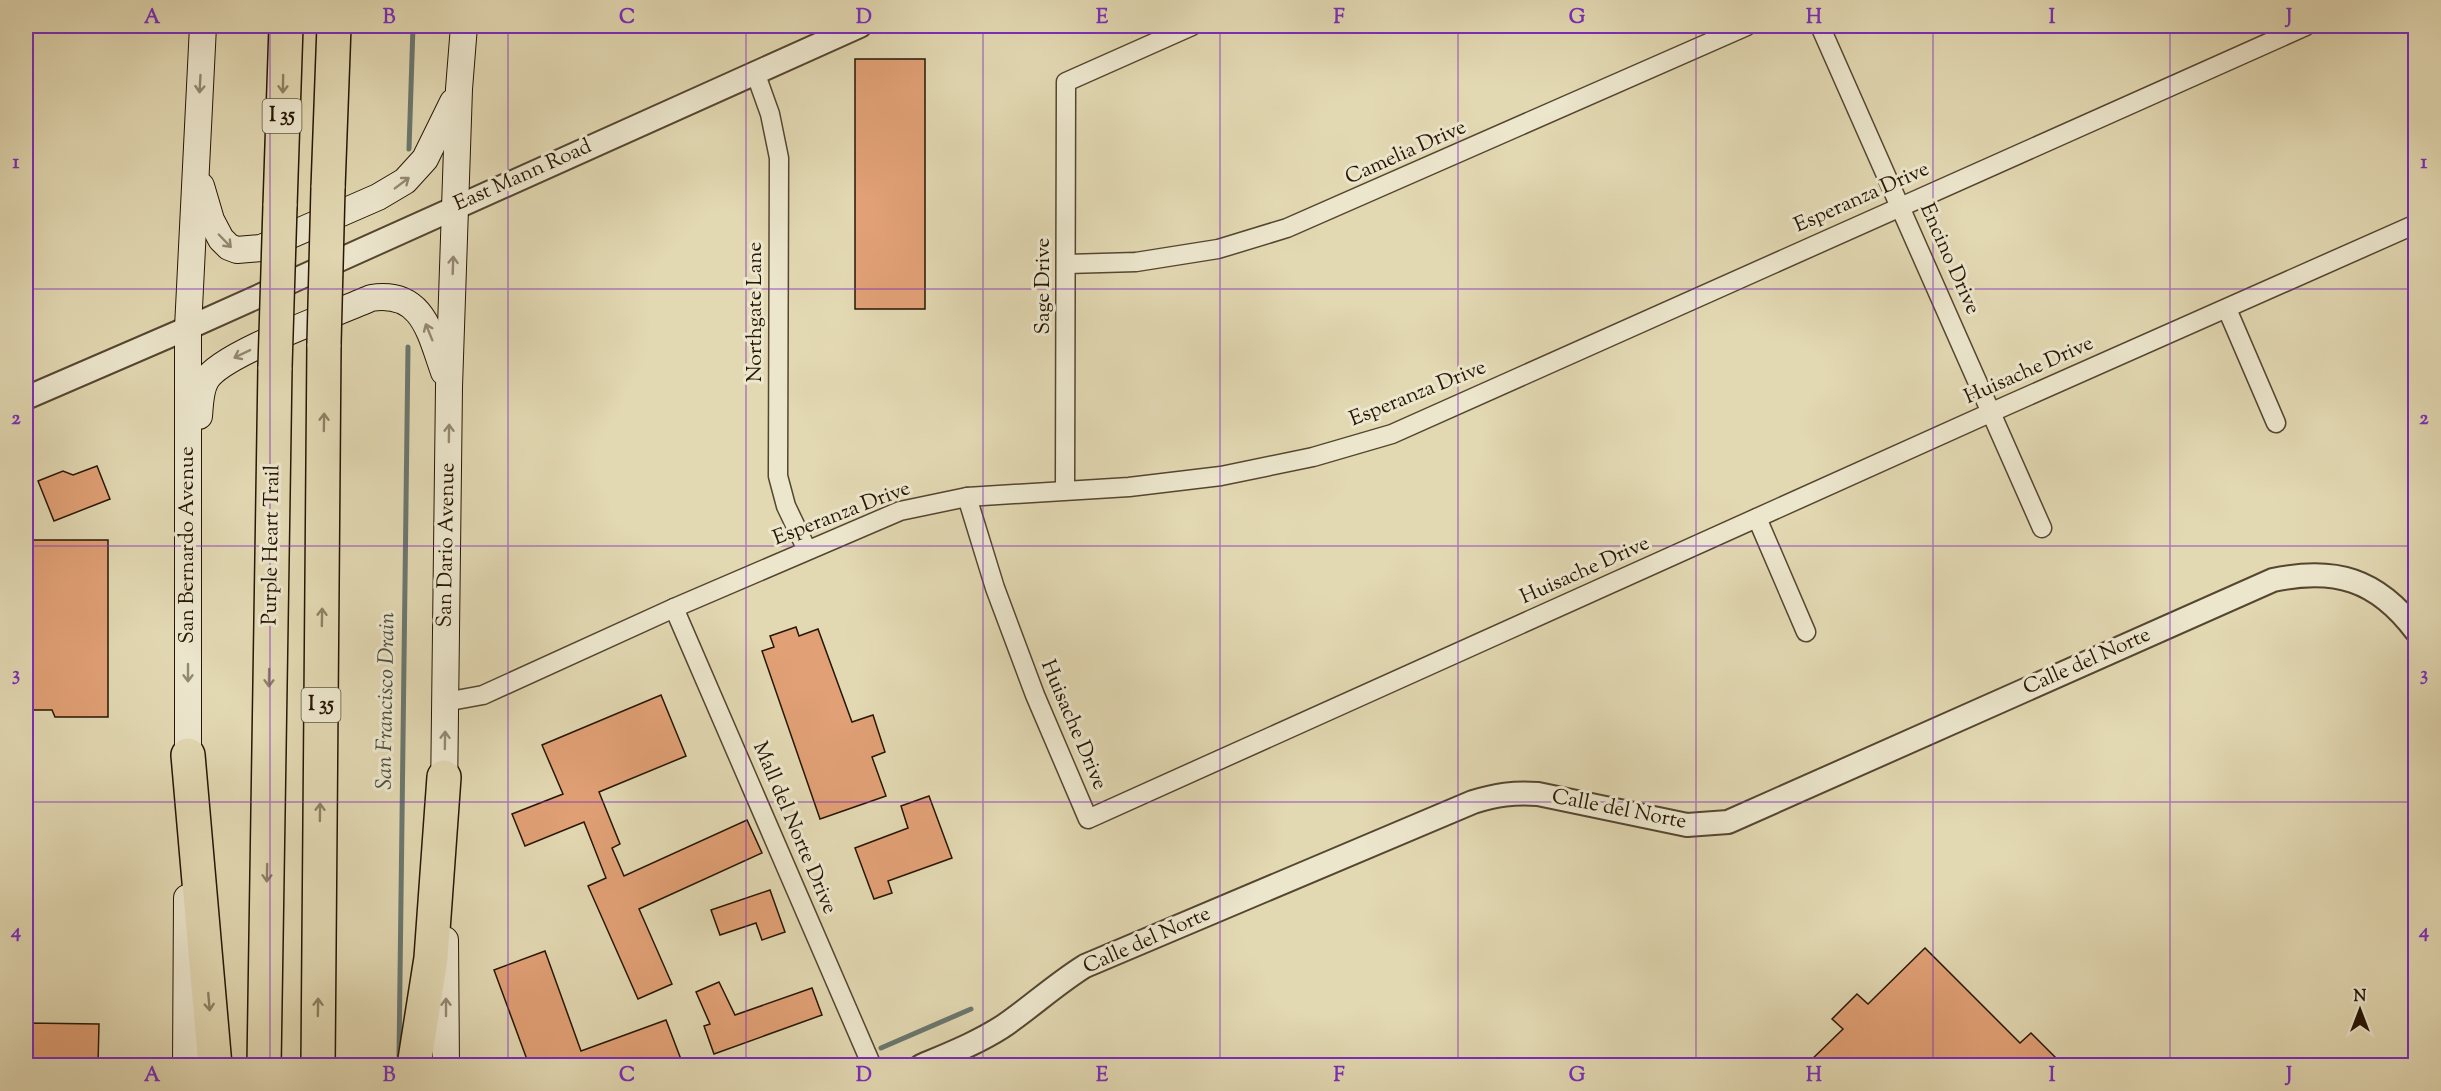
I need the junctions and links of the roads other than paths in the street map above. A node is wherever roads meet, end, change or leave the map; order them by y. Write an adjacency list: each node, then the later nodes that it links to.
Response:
1 (202, 26): 12 (main road, San Bernardo Avenue, one-way to 12)
2 (286, 26): 37 (highway, Purple Heart Trail / I 35, one-way to 37, bridge)
3 (334, 26): 38 (highway, I 35, one-way to 3, bridge)
4 (464, 26): 11 (main road, San Dario Avenue)
5 (860, 26): 10 (street, East Mann Road)
6 (1192, 26): 16 (street, Sage Drive)
7 (1747, 26): 16 (street, Camelia Drive)
8 (1820, 26): 13 (street, Encino Drive)
9 (2306, 26): 13 (street, Esperanza Drive)
10 (755, 72): 14 (street, East Mann Road); 28 (street, Northgate Lane)
11 (459, 89): 12 (main road, one-way to 11); 14 (main road, San Dario Avenue)
12 (196, 169): 18 (main road, San Bernardo Avenue)
13 (1900, 206): 21 (street, Encino Drive); 24 (street, Esperanza Drive)
14 (454, 207): 18 (street, East Mann Road); 19 (main road, San Dario Avenue, one-way to 14)
15 (2415, 224): 17 (street, Huisache Drive)
16 (1066, 264): 24 (street, Sage Drive)
17 (2227, 309): 21 (street, Huisache Drive); 22 (street)
18 (188, 328): 20 (street, East Mann Road); 23 (main road, San Bernardo Avenue)
19 (449, 387): 23 (main road, one-way to 23); 32 (main road, San Dario Avenue, one-way to 19)
20 (26, 398)
21 (1992, 412): 26 (street, Huisache Drive); 27 (street, Encino Drive)
22 (2276, 423)
23 (188, 488): 33 (main road, San Bernardo Avenue, one-way to 33)
24 (1065, 490): 25 (street, Esperanza Drive)
25 (967, 497): 26 (street, Huisache Drive); 28 (street, Esperanza Drive)
26 (1757, 518): 31 (street)
27 (2042, 528)
28 (807, 550): 29 (street, Esperanza Drive)
29 (674, 608): 32 (street, Esperanza Drive); 41 (street, Mall del Norte Drive)
30 (2415, 631): 42 (street, Calle del Norte)
31 (1806, 632)
32 (445, 702): 34 (main road, San Dario Avenue, one-way to 32)
33 (188, 755): 35 (main road, San Bernardo Avenue); 36 (highway, one-way to 36)
34 (444, 777): 39 (highway); 40 (main road, San Dario Avenue, one-way to 34)
35 (186, 1065)
36 (215, 1065)
37 (264, 1065)
38 (318, 1065)
39 (414, 1065)
40 (446, 1065)
41 (872, 1065)
42 (921, 1065)

